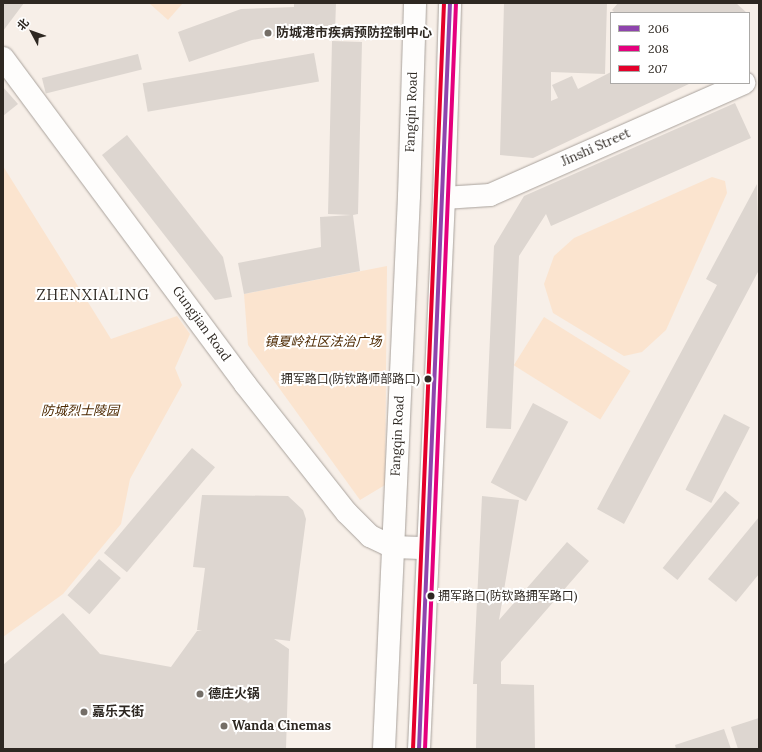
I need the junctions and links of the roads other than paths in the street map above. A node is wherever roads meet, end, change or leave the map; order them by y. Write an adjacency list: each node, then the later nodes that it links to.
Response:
1 (415, 3): 8 (main road, Fangqin Road)
2 (450, 3): 7 (main road)
3 (3, 58): 8 (main road, Gungjian Road)
4 (759, 76): 5 (main road)
5 (750, 80)
6 (742, 84): 7 (main road, Jinshi Street)
7 (444, 198): 9 (main road)
8 (393, 547): 9 (main road, Gungjian Road); 10 (main road, Fangqin Road)
9 (428, 548): 11 (main road)
10 (384, 749)
11 (418, 749)

